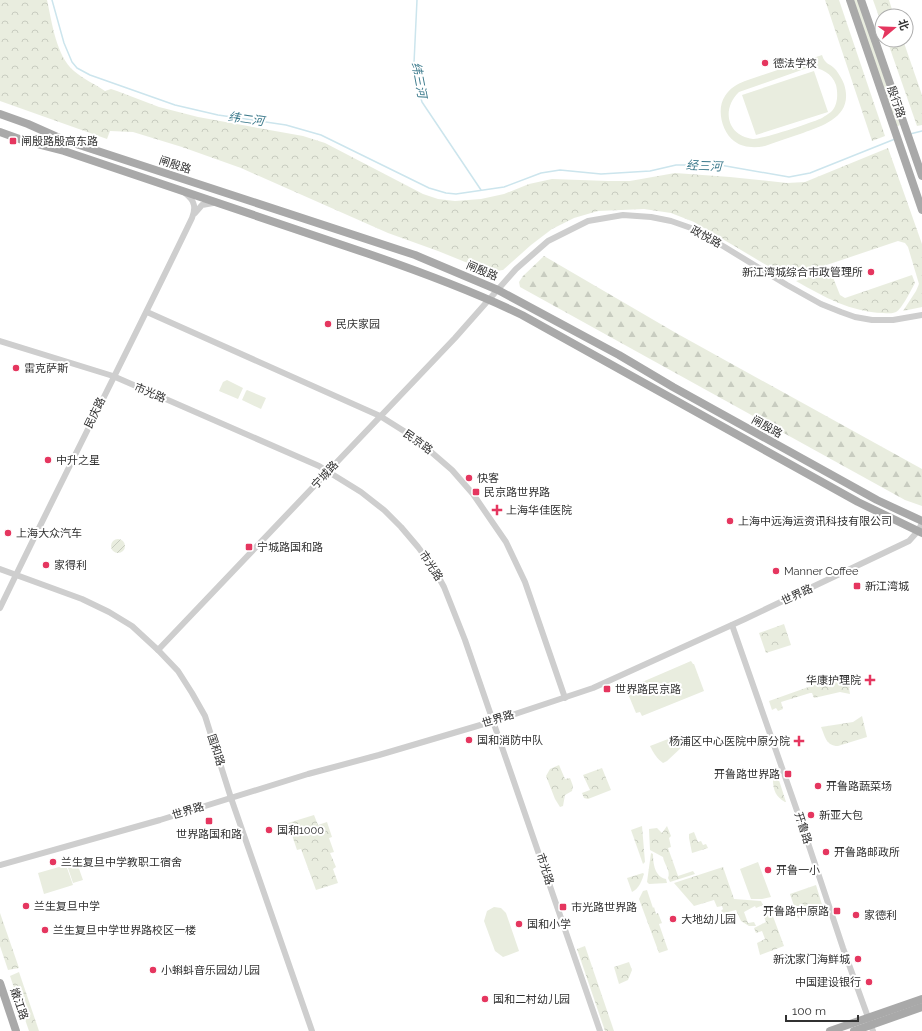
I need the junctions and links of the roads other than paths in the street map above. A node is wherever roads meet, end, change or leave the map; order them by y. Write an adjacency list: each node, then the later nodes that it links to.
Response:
1 (850, 0): 8 (main road, 殷行路)
2 (862, 0): 5 (main road, 殷行路)
3 (0, 114): 10 (main road, 闸殷路)
4 (0, 132): 6 (main road, 闸殷路)
5 (922, 176)
6 (175, 189): 7 (main road, 闸殷路); 9 (street, 民庆路)
7 (219, 203): 9 (street, 民庆路); 11 (main road, 闸殷路)
8 (922, 210)
9 (192, 218): 15 (street, 民庆路)
10 (454, 271): 11 (main road); 12 (main road, 闸殷路)
11 (449, 284): 13 (main road, 闸殷路)
12 (498, 290): 13 (street, 政悦路); 14 (main road, 闸殷路); 16 (street, 政悦路)
13 (490, 300): 17 (main road, 闸殷路); 20 (street, 宁城路)
14 (529, 306): 17 (main road); 22 (main road, 闸殷路)
15 (147, 312): 19 (street, 民庆路); 20 (street, 民京路)
16 (922, 315)
17 (528, 319): 23 (main road, 闸殷路)
18 (0, 341): 19 (street, 市光路)
19 (113, 376): 21 (street, 市光路); 25 (street, 民庆路)
20 (380, 416): 21 (street, 宁城路); 29 (street, 民京路)
21 (329, 471): 28 (street, 宁城路); 30 (street, 市光路)
22 (922, 522): 23 (street, 世界路)
23 (920, 532): 27 (street, 世界路)
24 (0, 568): 25 (street, 国和路)
25 (16, 574): 26 (street, 民庆路); 28 (street, 国和路)
26 (0, 608)
27 (732, 625): 29 (street, 世界路); 36 (street, 开鲁路)
28 (158, 650): 31 (street, 国和路)
29 (565, 698): 30 (street, 世界路)
30 (494, 721): 31 (street, 世界路); 39 (street, 市光路)
31 (231, 798): 32 (street, 世界路); 38 (street, 国和路)
32 (0, 866)
33 (0, 984): 37 (main road, 嫩江路)
34 (922, 999): 36 (main road)
35 (922, 1007): 36 (main road)
36 (871, 1024): 40 (main road); 41 (main road)
37 (16, 1031)
38 (312, 1031)
39 (600, 1031)
40 (830, 1031)
41 (854, 1031)

